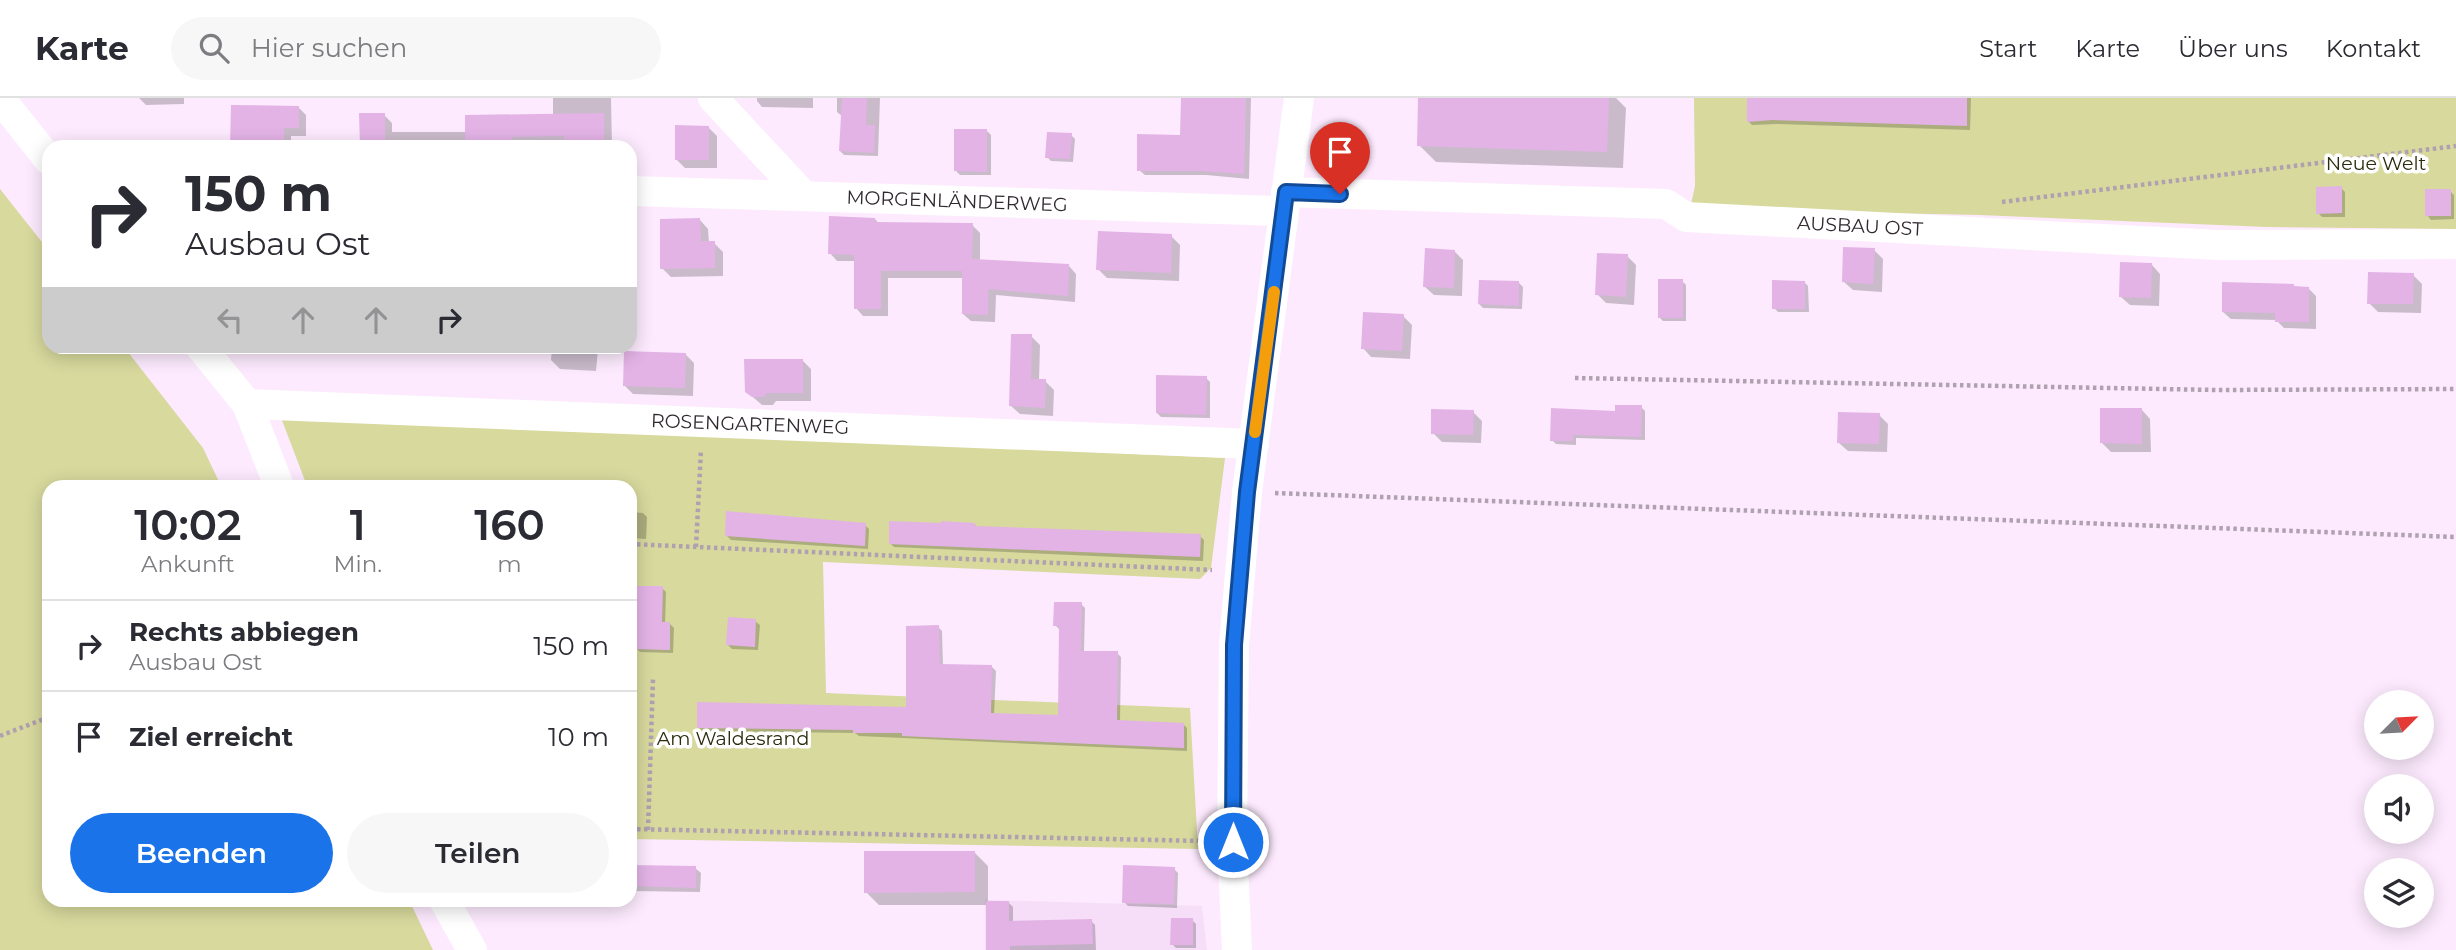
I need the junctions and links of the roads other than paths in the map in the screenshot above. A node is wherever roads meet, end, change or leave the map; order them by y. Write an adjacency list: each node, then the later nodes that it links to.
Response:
1 (0, 98): 4 (street)
2 (713, 98): 6 (street)
3 (1299, 98): 7 (street)
4 (42, 151)
5 (637, 191): 6 (street, MORGENLÄNDERWEG)
6 (804, 196): 7 (street, MORGENLÄNDERWEG)
7 (1285, 201): 8 (street, AUSBAU OST); 11 (street)
8 (2456, 244)
9 (206, 354): 10 (street)
10 (247, 404): 11 (street, ROSENGARTENWEG); 12 (street)
11 (1254, 444): 15 (street)
12 (277, 480)
13 (448, 907): 14 (street)
14 (472, 950)
15 (1237, 950)

